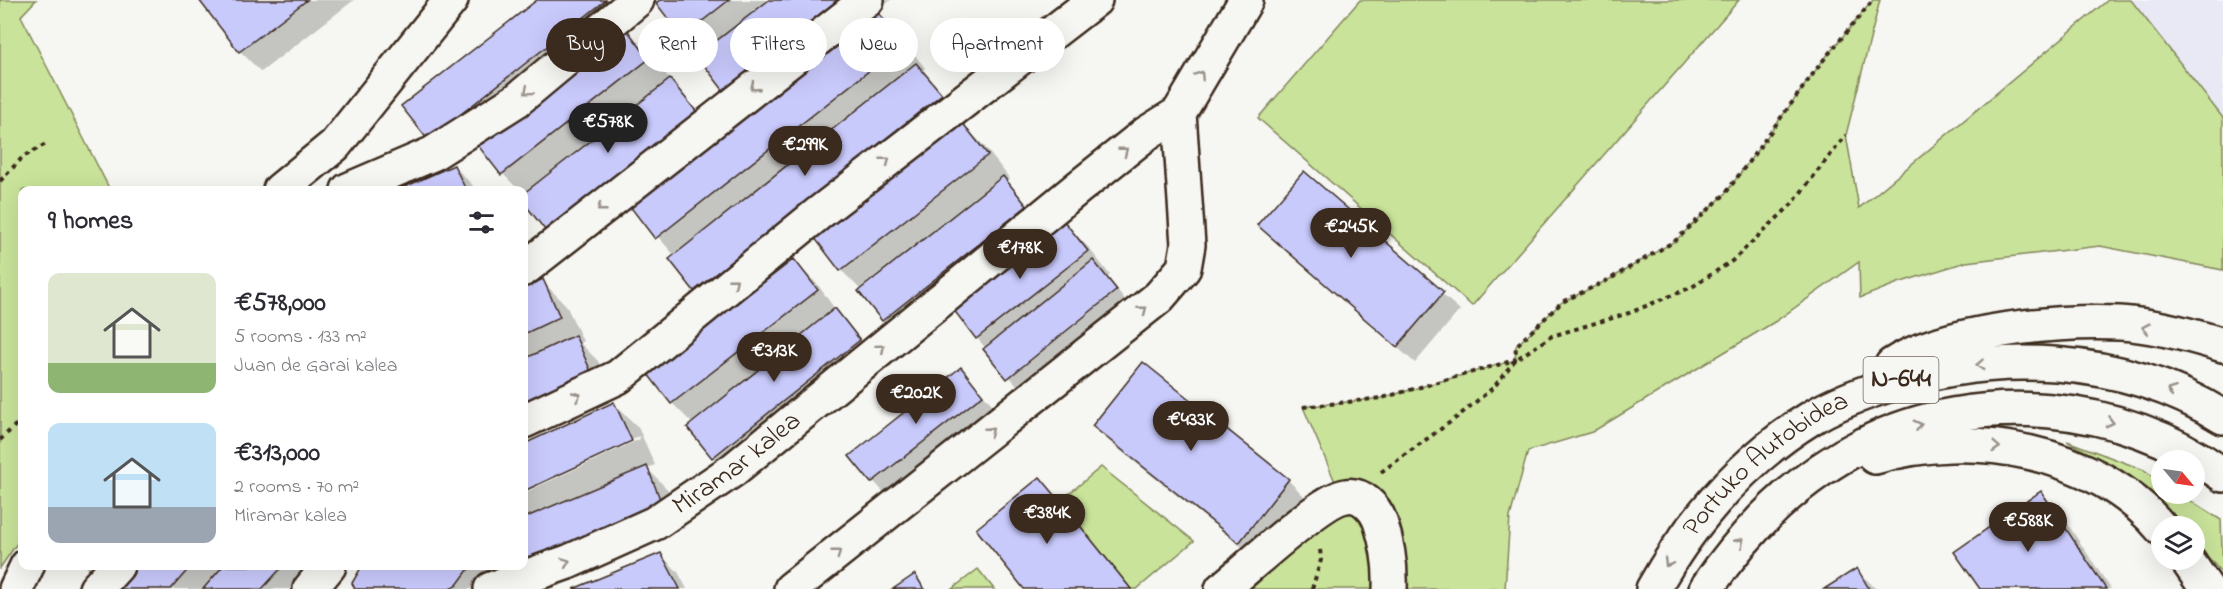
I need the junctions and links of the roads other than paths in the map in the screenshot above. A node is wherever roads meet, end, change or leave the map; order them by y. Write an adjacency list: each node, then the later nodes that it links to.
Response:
1 (451, 0): 7 (main road)
2 (638, 0): 8 (main road, one-way to 8)
3 (867, 0): 9 (main road, one-way to 9)
4 (1095, 0): 13 (main road, one-way to 4)
5 (1246, 0): 6 (main road, one-way to 5)
6 (1179, 113): 24 (main road, Miramar kalea, one-way to 6); 25 (main road, one-way to 6)
7 (285, 186)
8 (357, 186)
9 (528, 266)
10 (2223, 345): 11 (main road, one-way to 11)
11 (1812, 417): 12 (main road, Portuko Autobidea / N-644, one-way to 11); 28 (main road, Portuko Autobidea / N-644, one-way to 28)
12 (2223, 417)
13 (528, 419)
14 (2223, 475): 15 (main road, Portuko Autobidea / N-644, one-way to 14)
15 (1797, 486): 16 (main road, one-way to 16); 29 (main road, Portuko Autobidea / N-644, one-way to 15)
16 (2151, 519)
17 (25, 570): 21 (main road)
18 (113, 570): 22 (main road)
19 (326, 570): 23 (main road)
20 (2194, 570): 30 (main road)
21 (16, 589)
22 (96, 589)
23 (310, 589)
24 (491, 589)
25 (791, 589)
26 (1222, 589): 27 (main road)
27 (1389, 589)
28 (1653, 589)
29 (1706, 589)
30 (2207, 589)

